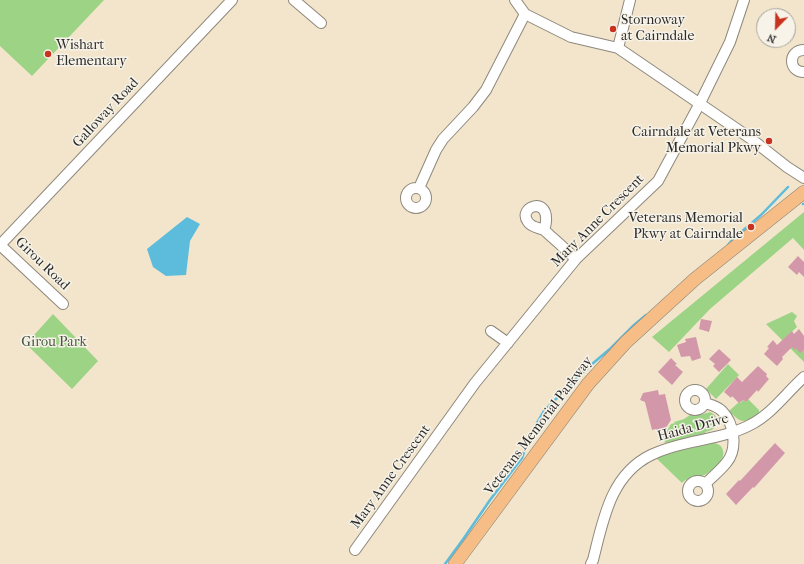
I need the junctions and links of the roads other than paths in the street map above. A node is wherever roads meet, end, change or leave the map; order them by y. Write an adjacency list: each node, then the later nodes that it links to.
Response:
1 (232, 0): 16 (street, Galloway Road)
2 (294, 0): 7 (street)
3 (515, 0): 6 (street)
4 (630, 0): 8 (street)
5 (744, 0): 11 (street, Mary Anne Crescent)
6 (525, 14): 8 (street); 13 (street)
7 (321, 23)
8 (618, 48): 11 (street)
9 (804, 50): 10 (street)
10 (804, 72)
11 (700, 103): 12 (street); 17 (street, Mary Anne Crescent)
12 (804, 178)
13 (419, 188)
14 (804, 192): 26 (main road, Veterans Memorial Parkway)
15 (544, 230): 17 (street)
16 (0, 245): 18 (street, Girou Road)
17 (576, 259): 20 (street, Mary Anne Crescent)
18 (63, 304)
19 (491, 330): 20 (street)
20 (508, 343): 25 (street, Mary Anne Crescent)
21 (804, 377): 23 (street, Haida Drive)
22 (705, 403): 23 (street)
23 (733, 432): 24 (street); 27 (street, Haida Drive)
24 (705, 484)
25 (355, 550)
26 (455, 564)
27 (591, 564)

